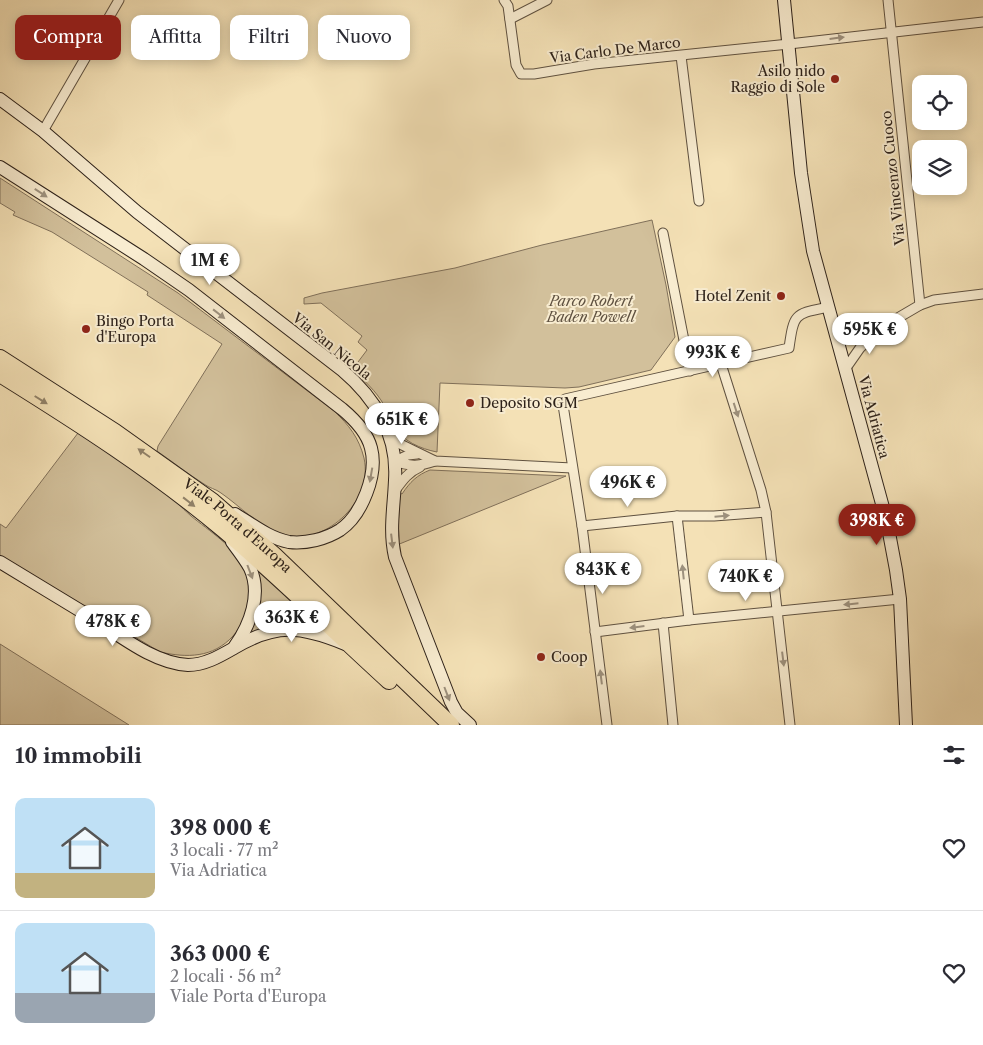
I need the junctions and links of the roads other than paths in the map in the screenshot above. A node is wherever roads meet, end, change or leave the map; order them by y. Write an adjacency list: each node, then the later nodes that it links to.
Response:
1 (118, 0): 12 (street)
2 (504, 0): 6 (street, Via Carlo De Marco)
3 (548, 0): 6 (street)
4 (784, 0): 9 (street, Via Adriatica)
5 (888, 0): 8 (street, Via Vincenzo Cuoco)
6 (510, 19): 10 (street, Via Carlo De Marco)
7 (983, 22): 8 (street, Via Carlo De Marco)
8 (891, 32): 9 (street, Via Carlo De Marco, one-way to 8); 17 (street, Via Vincenzo Cuoco)
9 (789, 44): 10 (street, Via Carlo De Marco); 18 (street, Via Adriatica)
10 (681, 56): 14 (street)
11 (0, 99): 12 (street, Via San Nicola)
12 (43, 130): 26 (street, Via San Nicola)
13 (0, 167): 33 (street, one-way to 33)
14 (699, 201)
15 (663, 233): 24 (street)
16 (983, 294): 17 (street)
17 (920, 305): 19 (street)
18 (829, 307): 20 (street, Via Adriatica); 22 (street)
19 (879, 330): 20 (street); 23 (street)
20 (837, 335): 23 (street, Via Adriatica)
21 (0, 358): 33 (highway, Viale Porta d'Europa, one-way to 21)
22 (721, 364): 24 (street); 34 (street, one-way to 34)
23 (846, 368): 39 (street, Via Adriatica)
24 (690, 371): 31 (street)
25 (0, 374): 37 (highway, Viale Porta d'Europa, one-way to 37)
26 (389, 433): 27 (street); 28 (street, Via San Nicola)
27 (417, 454): 28 (street); 29 (street)
28 (395, 461): 30 (street); 32 (street, Via San Nicola)
29 (435, 462): 30 (street); 31 (street)
30 (422, 466): 32 (street)
31 (572, 468): 36 (street)
32 (394, 492): 48 (street, Via San Nicola, one-way to 48)
33 (212, 502): 47 (highway, Viale Porta d'Europa)
34 (766, 512): 35 (street, one-way to 34); 40 (street)
35 (677, 516): 36 (street); 41 (street, one-way to 35)
36 (582, 526): 43 (street)
37 (224, 530): 44 (highway, Viale Porta d'Europa); 45 (street, one-way to 45)
38 (0, 562): 45 (street)
39 (900, 599): 40 (street, one-way to 40); 52 (street, Via Adriatica)
40 (777, 611): 41 (street); 51 (street, one-way to 51)
41 (689, 620): 42 (street)
42 (663, 623): 43 (street, one-way to 43); 50 (street)
43 (595, 632): 49 (street, one-way to 43)
44 (350, 646): 45 (street); 46 (highway, Viale Porta d'Europa)
45 (233, 648)
46 (437, 725)
47 (451, 725)
48 (470, 725)
49 (607, 725)
50 (674, 725)
51 (790, 725)
52 (906, 725)

